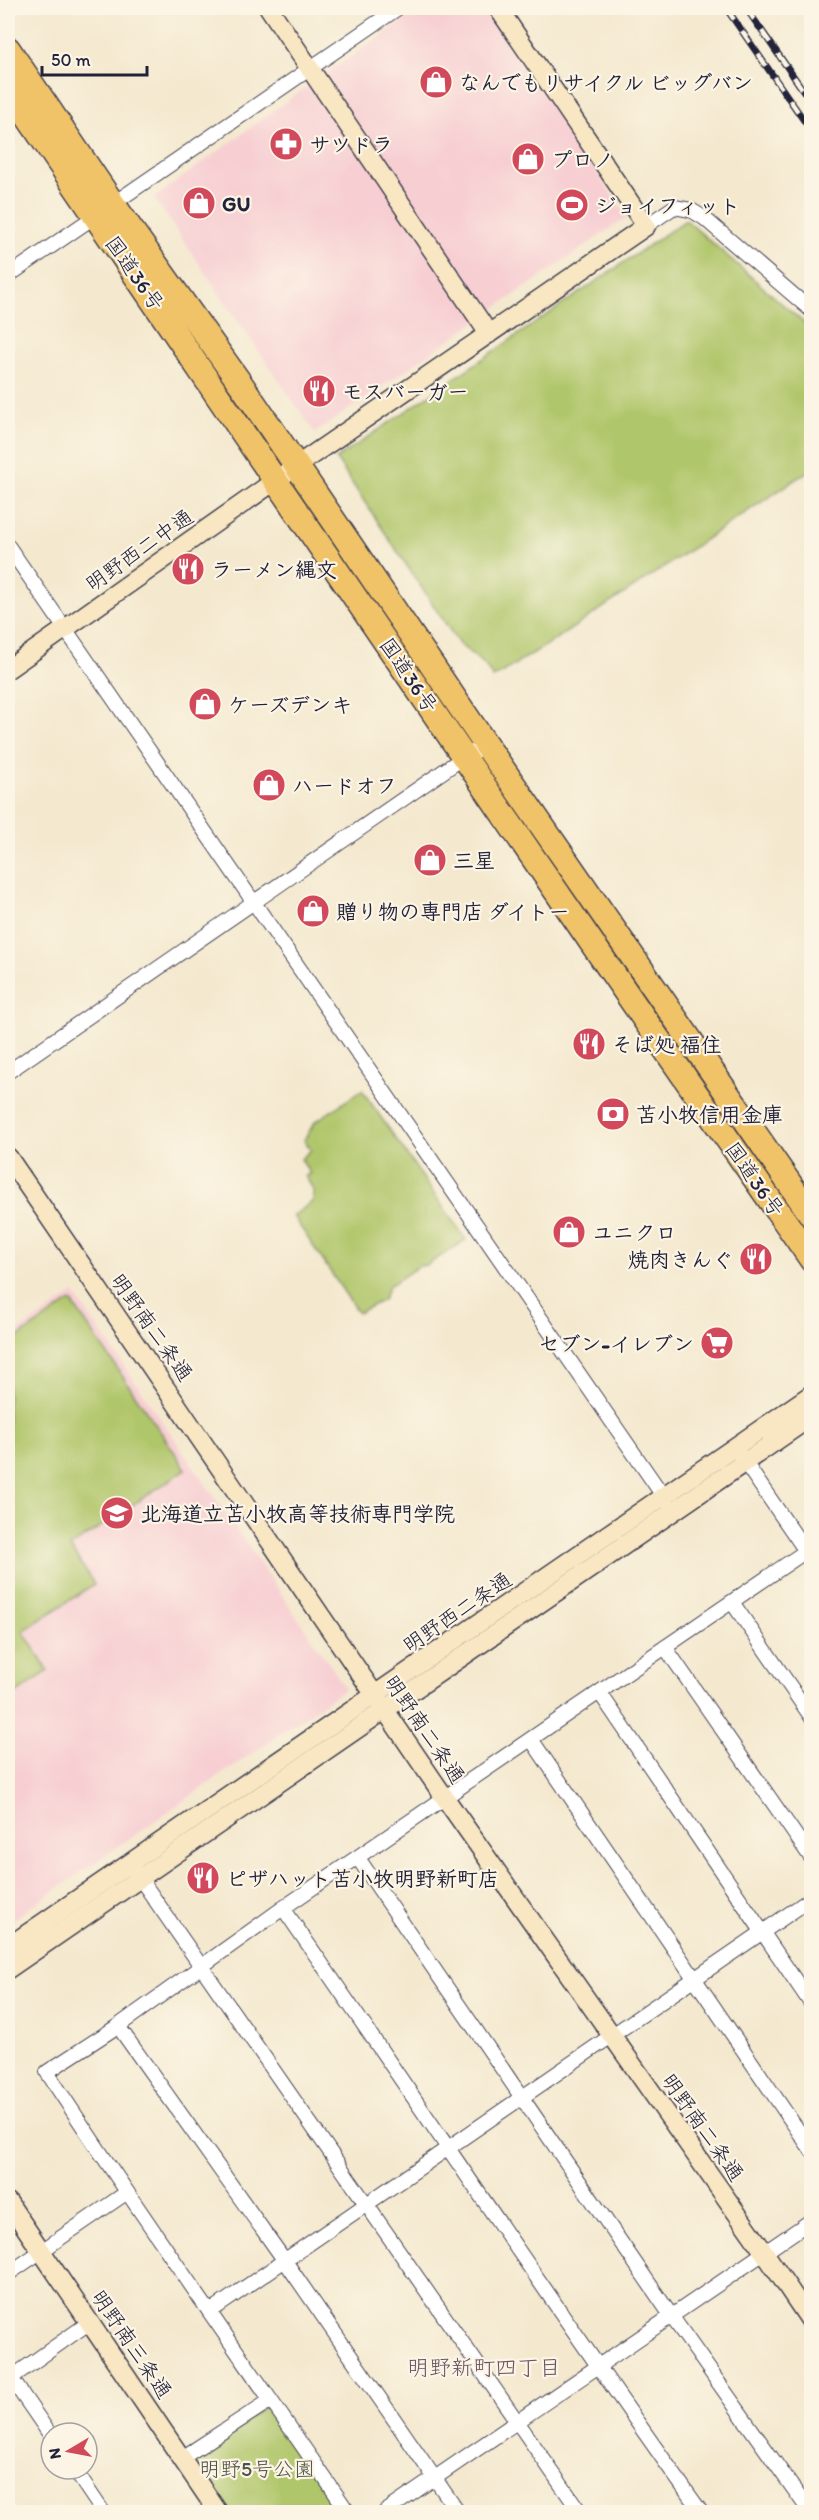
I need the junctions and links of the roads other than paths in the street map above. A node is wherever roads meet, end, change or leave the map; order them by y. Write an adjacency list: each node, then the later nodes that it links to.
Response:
1 (269, 8): 5 (street)
2 (398, 8): 5 (street)
3 (498, 8): 8 (street)
4 (8, 49): 7 (highway, 国道36号)
5 (310, 67): 7 (street); 11 (street)
6 (8, 88): 7 (highway, 国道36号)
7 (104, 210): 9 (street); 12 (highway, 国道36号)
8 (646, 226): 10 (street); 11 (street, 明野西二中通)
9 (8, 276)
10 (812, 311)
11 (489, 334): 12 (street, 明野西二中通)
12 (286, 473): 14 (street, 明野西二中通); 16 (highway, 国道36号); 17 (highway, 国道36号)
13 (8, 546): 14 (street)
14 (65, 630): 15 (street, 明野西二中通); 18 (street)
15 (8, 669)
16 (486, 745): 17 (street); 21 (highway, 国道36号)
17 (464, 757): 18 (street); 22 (highway, 国道36号)
18 (254, 903): 19 (street); 26 (street)
19 (8, 1072)
20 (8, 1157): 32 (street, 明野南二条通)
21 (812, 1216)
22 (812, 1260)
23 (812, 1394): 25 (street, 明野西二条通)
24 (812, 1416): 25 (street, 明野西二条通)
25 (740, 1455): 26 (street, 明野西二条通); 27 (street, 明野西二条通); 28 (street)
26 (664, 1497): 27 (street); 32 (street, 明野西二条通)
27 (674, 1512): 33 (street, 明野西二条通)
28 (809, 1555): 29 (street)
29 (732, 1602): 30 (street); 34 (street)
30 (665, 1647): 31 (street); 38 (street)
31 (600, 1693): 35 (street); 43 (street)
32 (374, 1695): 33 (street, 明野南二条通); 39 (street, 明野西二条通)
33 (385, 1711): 36 (street, 明野南二条通); 40 (street, 明野西二条通)
34 (812, 1718)
35 (531, 1739): 36 (street); 47 (street)
36 (445, 1798): 37 (street); 50 (street, 明野南二条通)
37 (358, 1858): 42 (street); 51 (street)
38 (812, 1859)
39 (130, 1863): 40 (street); 44 (street, 明野西二条通)
40 (140, 1880): 45 (street); 46 (street, 明野西二条通)
41 (812, 1899): 43 (street)
42 (283, 1908): 45 (street); 52 (street)
43 (762, 1933): 47 (street); 48 (street)
44 (8, 1947)
45 (200, 1966): 49 (street); 56 (street)
46 (8, 1969)
47 (695, 1977): 50 (street); 53 (street)
48 (812, 2005)
49 (118, 2026): 54 (street); 60 (street)
50 (612, 2037): 51 (street); 59 (street, 明野南二条通)
51 (524, 2097): 52 (street); 63 (street)
52 (450, 2148): 56 (street); 66 (street)
53 (812, 2151)
54 (126, 2193): 58 (street); 62 (street)
55 (8, 2202): 58 (street, 明野南三条通)
56 (366, 2206): 60 (street); 70 (street)
57 (812, 2220): 59 (street)
58 (41, 2250): 61 (street); 64 (street, 明野南三条通)
59 (765, 2252): 63 (street); 65 (street, 明野南二条通)
60 (285, 2261): 62 (street); 72 (street)
61 (8, 2274)
62 (211, 2311): 68 (street)
63 (672, 2317): 66 (street); 81 (street)
64 (90, 2322): 67 (street); 71 (street, 明野南三条通)
65 (812, 2323)
66 (598, 2368): 70 (street); 80 (street)
67 (9, 2379): 69 (street)
68 (271, 2400): 71 (street); 76 (street)
69 (40, 2421)
70 (516, 2422): 72 (street); 79 (street)
71 (182, 2458): 75 (street, 明野南三条通)
72 (434, 2478): 77 (street); 78 (street)
73 (82, 2481): 74 (street)
74 (103, 2512)
75 (218, 2512)
76 (348, 2512)
77 (385, 2512)
78 (458, 2512)
79 (580, 2512)
80 (701, 2512)
81 (810, 2512)

